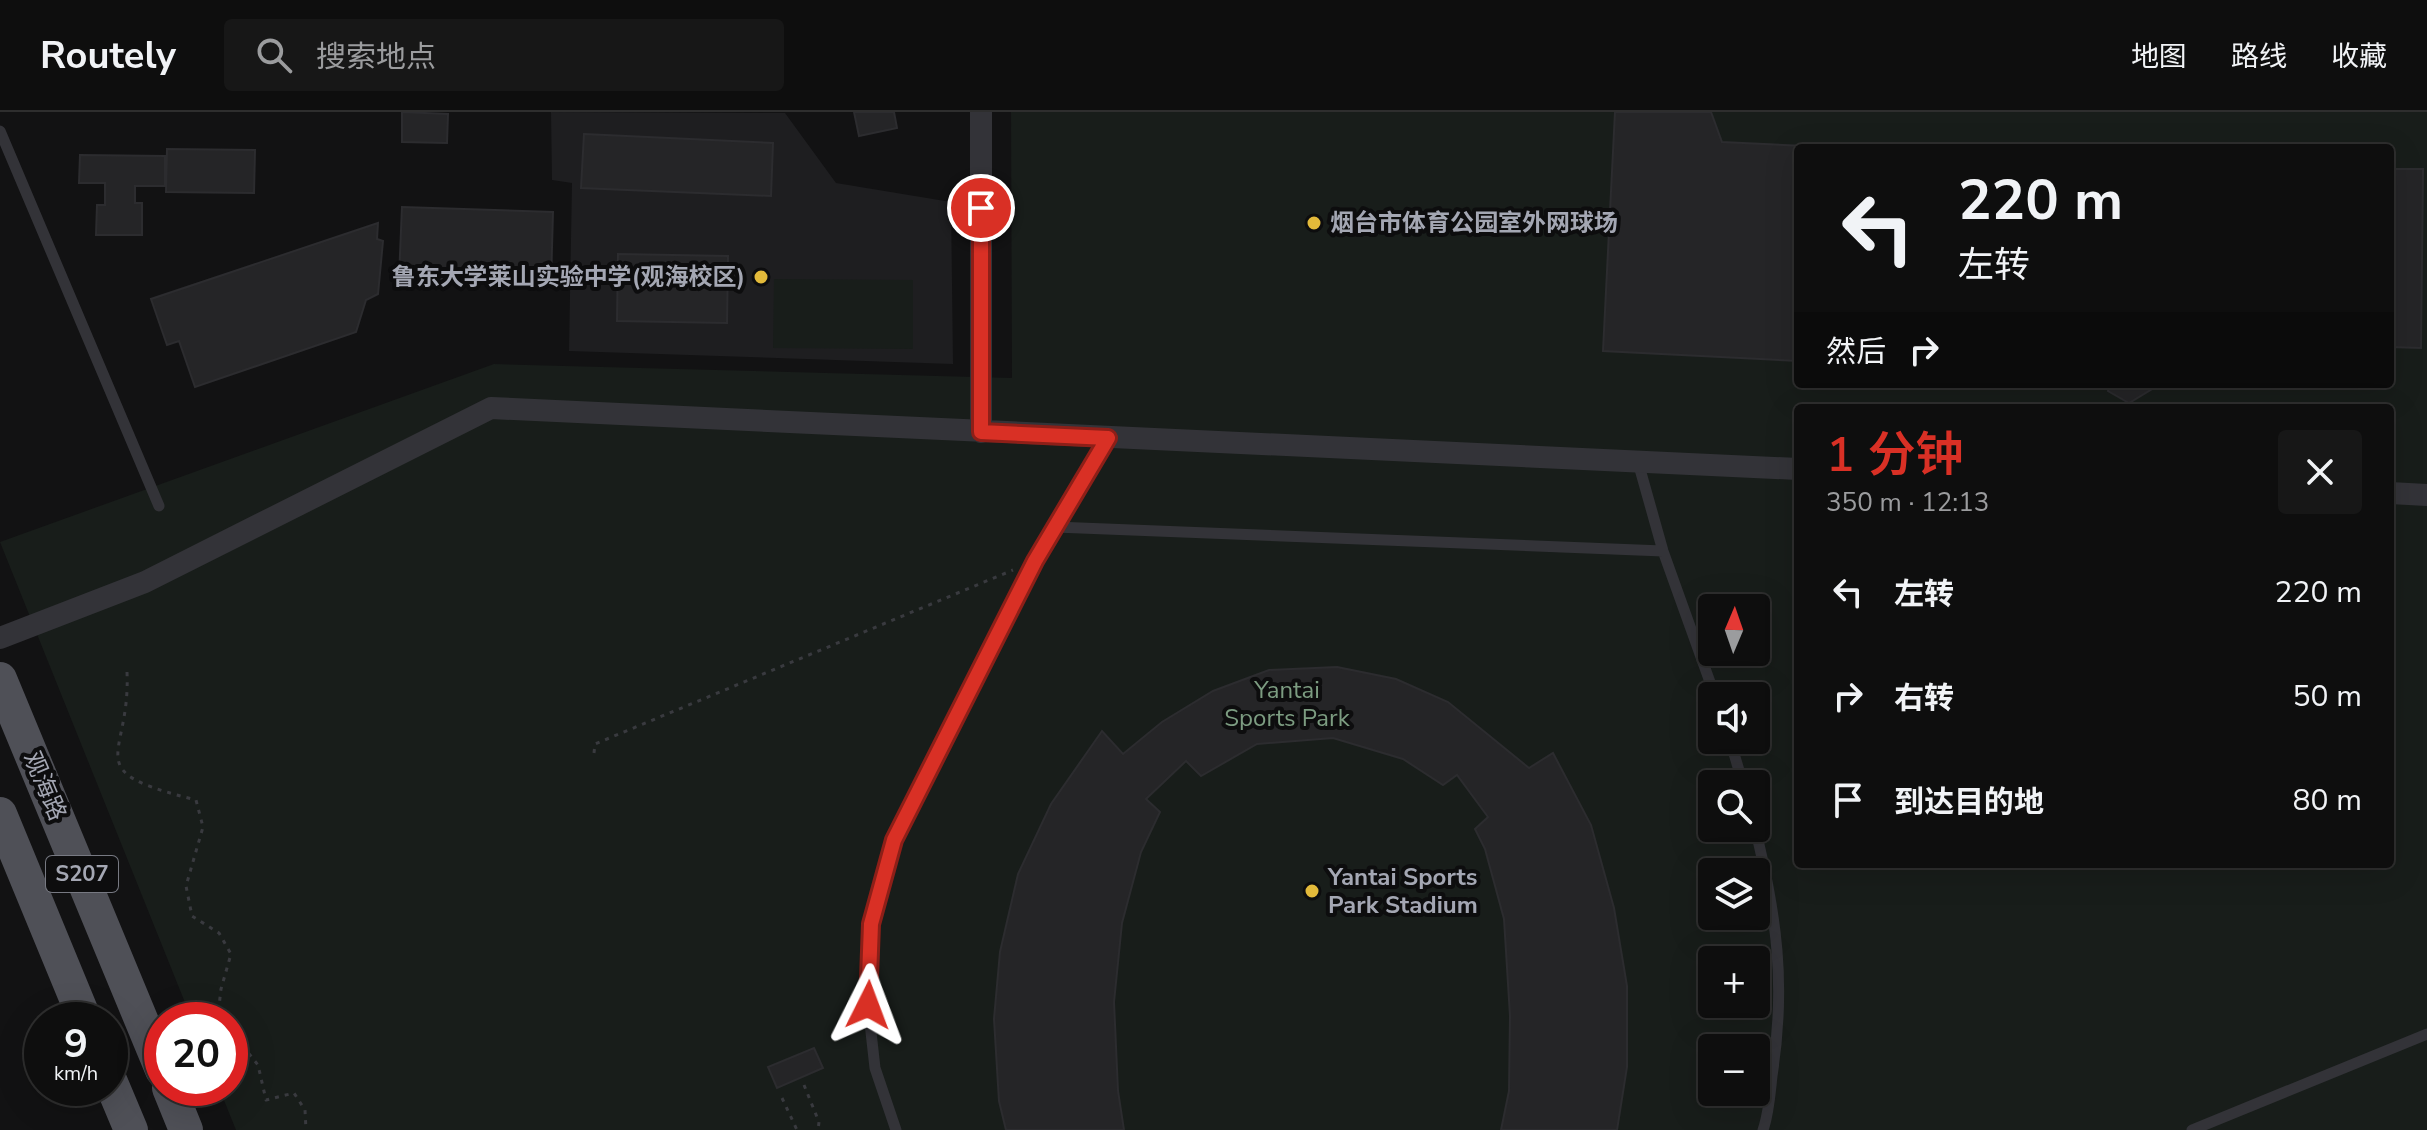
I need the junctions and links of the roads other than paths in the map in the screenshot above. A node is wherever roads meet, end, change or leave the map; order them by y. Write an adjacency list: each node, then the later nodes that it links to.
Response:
1 (981, 112): 3 (street)
2 (0, 131): 9 (lane)
3 (981, 432): 4 (street); 12 (street)
4 (1108, 438): 5 (street); 10 (lane)
5 (1638, 462): 6 (street); 11 (lane)
6 (1794, 469)
7 (2394, 493): 8 (street)
8 (2427, 495)
9 (159, 506)
10 (1055, 527): 11 (lane); 24 (lane)
11 (1663, 551): 14 (lane)
12 (0, 638)
13 (0, 679): 18 (main road, 观海路 / S207)
14 (1710, 682)
15 (0, 814): 17 (main road, S207)
16 (1758, 842): 25 (lane)
17 (78, 1002)
18 (144, 1027)
19 (2427, 1034): 26 (lane)
20 (121, 1106): 22 (main road)
21 (176, 1106): 23 (main road)
22 (131, 1130)
23 (186, 1130)
24 (896, 1130)
25 (1763, 1130)
26 (2192, 1130)

